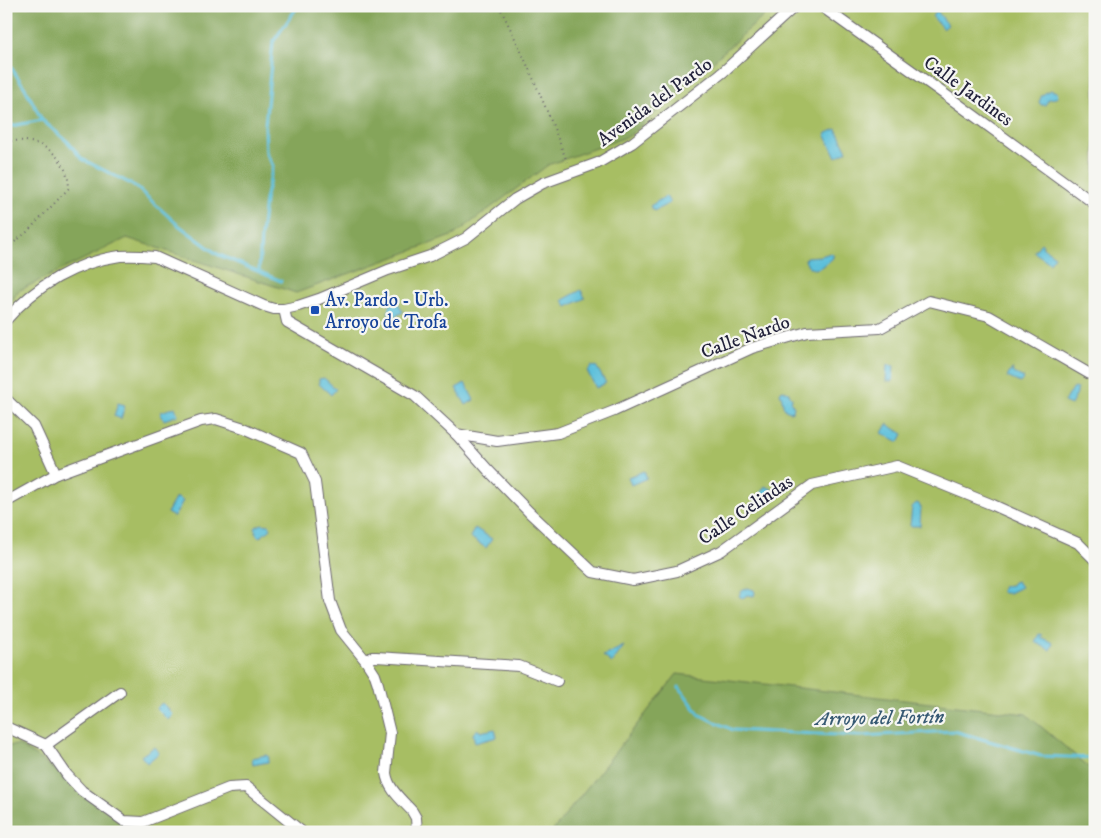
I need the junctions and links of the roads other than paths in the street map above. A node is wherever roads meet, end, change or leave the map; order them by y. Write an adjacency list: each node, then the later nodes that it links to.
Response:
1 (795, 6): 4 (street, Avenida del Pardo)
2 (821, 6): 3 (street, Calle Jardines)
3 (1095, 204)
4 (284, 310): 5 (street); 8 (street, Calle Celindas)
5 (6, 320)
6 (1095, 377): 8 (street, Calle Nardo)
7 (6, 399): 9 (street)
8 (456, 434): 11 (street, Calle Celindas)
9 (56, 474): 10 (street); 12 (street)
10 (6, 502)
11 (1095, 560)
12 (366, 660): 13 (street); 18 (street)
13 (557, 681)
14 (120, 692): 16 (street)
15 (6, 727): 16 (street)
16 (46, 745): 17 (street)
17 (302, 832)
18 (417, 832)

